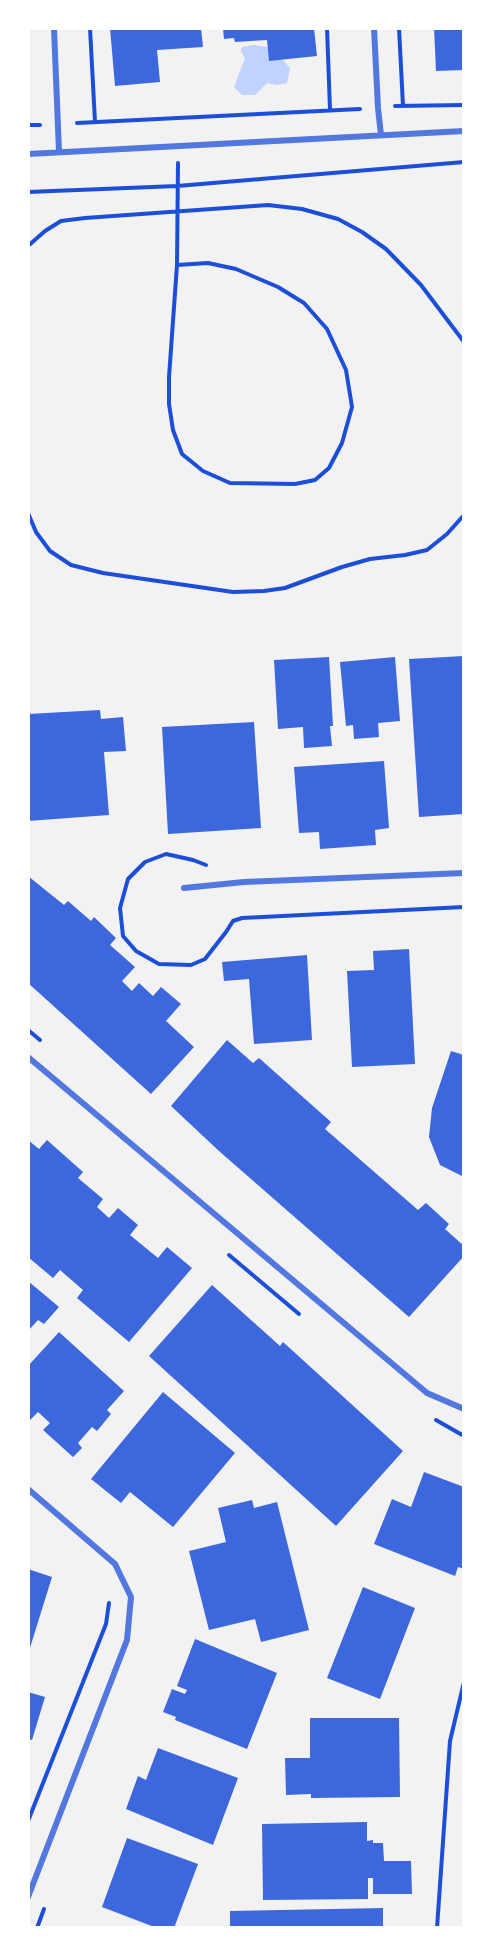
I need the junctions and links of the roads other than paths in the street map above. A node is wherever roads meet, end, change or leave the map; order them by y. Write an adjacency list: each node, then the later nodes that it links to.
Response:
1 (54, 28): 5 (street)
2 (374, 28): 4 (street)
3 (464, 130): 4 (street)
4 (381, 135): 5 (street)
5 (59, 152): 6 (street)
6 (28, 154)
7 (464, 873): 8 (street)
8 (184, 888)
9 (28, 1057): 10 (street)
10 (464, 1409)
11 (28, 1489): 12 (street)
12 (28, 1897)

